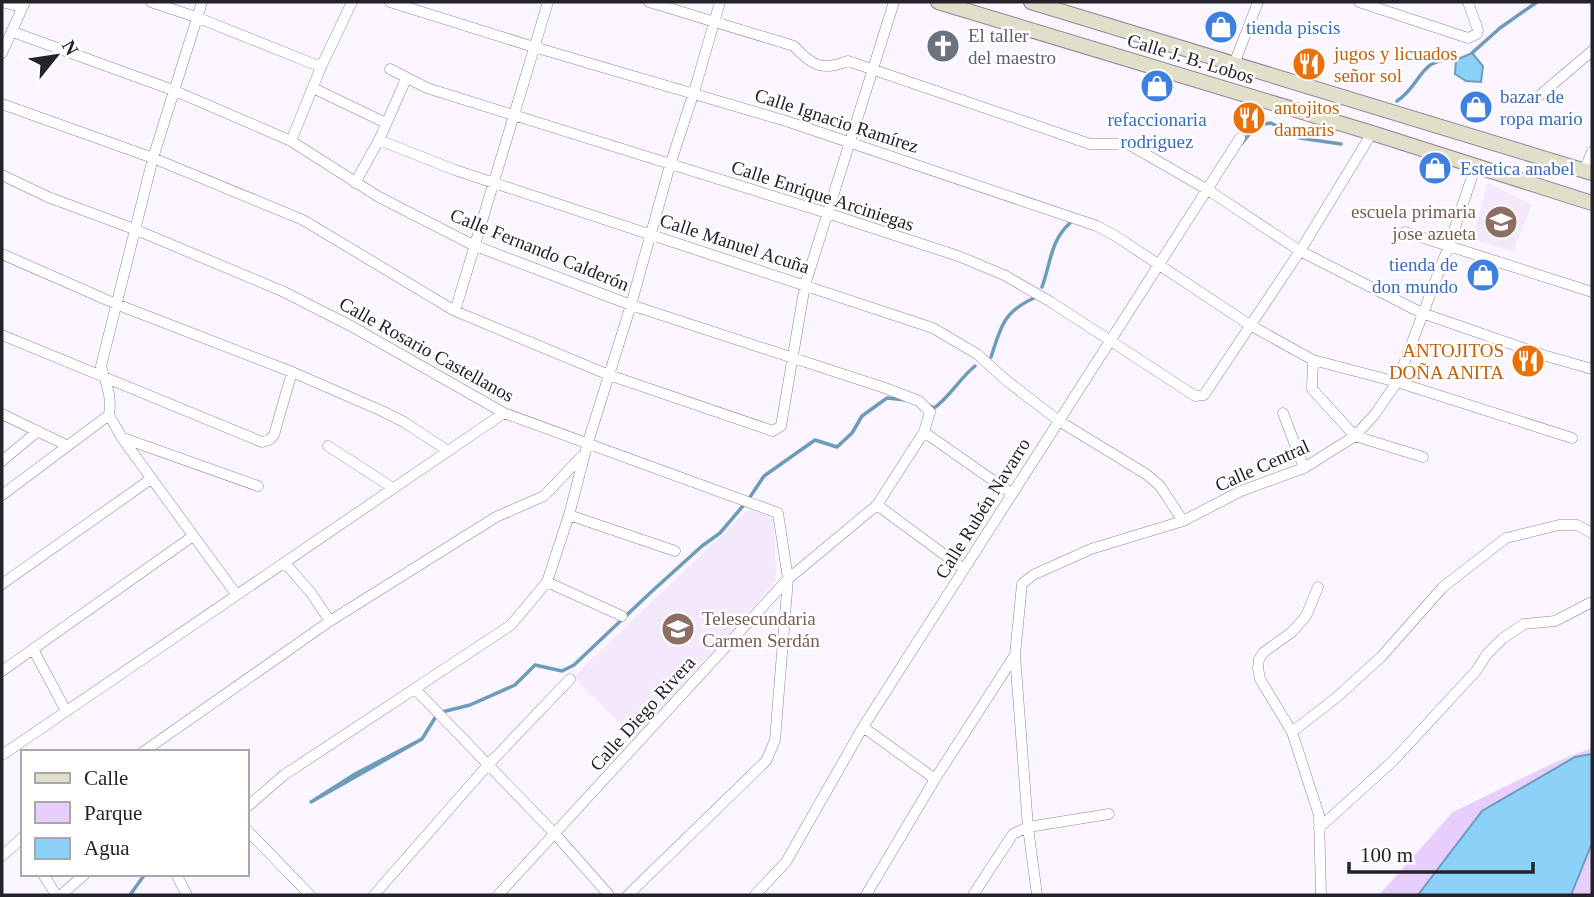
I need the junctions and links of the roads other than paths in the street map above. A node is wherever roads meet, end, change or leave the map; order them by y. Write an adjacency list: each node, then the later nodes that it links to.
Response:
1 (2, 2): 15 (street)
2 (151, 2): 16 (street)
3 (202, 2): 16 (street)
4 (352, 2): 23 (street)
5 (390, 2): 19 (street, Calle Ignacio Ramírez)
6 (548, 2): 19 (street)
7 (649, 2): 17 (street)
8 (720, 2): 17 (street)
9 (894, 2): 25 (street)
10 (938, 2): 34 (main road, Calle J. B. Lobos)
11 (1031, 2): 22 (main road, Calle J. B. Lobos)
12 (1258, 2): 22 (street)
13 (1359, 2): 14 (street)
14 (1468, 2)
15 (23, 4): 18 (street)
16 (196, 17): 23 (street); 28 (street)
17 (714, 22): 25 (street); 29 (street)
18 (13, 32): 21 (street); 28 (street, Calle Fernando Calderón)
19 (534, 47): 29 (street, Calle Ignacio Ramírez); 32 (street)
20 (1592, 51): 30 (street)
21 (2, 53)
22 (1234, 64): 43 (main road, Calle J. B. Lobos)
23 (321, 67): 27 (street)
24 (390, 69): 26 (street, Calle Enrique Arciniegas)
25 (874, 69): 38 (street); 47 (street)
26 (406, 79): 32 (street, Calle Enrique Arciniegas); 33 (street)
27 (313, 88): 33 (street); 37 (street)
28 (173, 90): 37 (street, Calle Fernando Calderón); 40 (street)
29 (694, 92): 38 (street, Calle Ignacio Ramírez); 41 (street)
30 (1540, 95)
31 (2, 104): 40 (street)
32 (512, 115): 41 (street, Calle Enrique Arciniegas); 45 (street)
33 (386, 123): 36 (street)
34 (1372, 134): 42 (main road, Calle J. B. Lobos); 55 (street)
35 (1240, 138): 47 (street, Calle Rubén Navarro)
36 (379, 140): 45 (street, Calle Manuel Acuña); 46 (street)
37 (291, 141): 46 (street, Calle Fernando Calderón)
38 (850, 143): 49 (street); 57 (street, Calle Ignacio Ramírez)
39 (1592, 152): 43 (street)
40 (153, 159): 50 (street); 62 (street)
41 (670, 165): 49 (street, Calle Enrique Arciniegas); 52 (street)
42 (1475, 168): 48 (main road, Calle J. B. Lobos); 54 (street, Calle Central)
43 (1588, 172)
44 (2, 175): 50 (street, Calle Rosario Castellanos)
45 (492, 182): 52 (street, Calle Manuel Acuña); 53 (street)
46 (355, 183): 53 (street, Calle Fernando Calderón)
47 (1208, 190): 55 (street); 57 (street, Calle Rubén Navarro)
48 (1592, 203)
49 (827, 213): 58 (street); 66 (street, Calle Enrique Arciniegas)
50 (134, 229): 60 (street); 74 (street, Calle Rosario Castellanos)
51 (1405, 232): 54 (street)
52 (651, 233): 58 (street, Calle Manuel Acuña); 61 (street)
53 (473, 245): 61 (street, Calle Fernando Calderón); 62 (street)
54 (1450, 245): 59 (street); 63 (street, Calle Central)
55 (1300, 251): 63 (street); 64 (street)
56 (2, 254): 60 (street)
57 (1160, 265): 64 (street, Calle Ignacio Ramírez); 66 (street, Calle Rubén Navarro)
58 (805, 285): 67 (street); 78 (street, Calle Manuel Acuña)
59 (1592, 292)
60 (117, 304): 70 (street); 72 (street)
61 (631, 305): 67 (street, Calle Fernando Calderón); 71 (street)
62 (455, 311): 71 (street)
63 (1422, 313): 69 (street); 73 (street, Calle Central)
64 (1250, 325): 66 (street, Calle Enrique Arciniegas); 68 (street, Calle Ignacio Ramírez)
65 (2, 335): 72 (street)
66 (1111, 343): 78 (street, Calle Rubén Navarro)
67 (792, 357): 71 (street); 80 (street, Calle Fernando Calderón)
68 (1313, 360): 73 (street, Calle Ignacio Ramírez); 81 (street)
69 (1592, 369)
70 (292, 372): 72 (street); 87 (street)
71 (609, 375): 84 (street)
72 (104, 377): 77 (street)
73 (1397, 382): 81 (street, Calle Central); 83 (street, Calle Ignacio Ramírez)
74 (504, 413): 84 (street, Calle Rosario Castellanos); 87 (street)
75 (1283, 413): 91 (street)
76 (2, 414): 79 (street)
77 (109, 415): 82 (street); 85 (street)
78 (1059, 421): 95 (street, Calle Rubén Navarro); 99 (street, Calle Manuel Acuña)
79 (38, 431): 85 (street); 90 (street)
80 (924, 432): 95 (street); 97 (street, Calle Diego Rivera)
81 (1355, 436): 89 (street); 91 (street, Calle Central)
82 (122, 438): 92 (street); 93 (street)
83 (1572, 438)
84 (588, 442): 88 (street); 105 (street, Calle Rosario Castellanos)
85 (66, 445): 96 (street)
86 (328, 446): 94 (street)
87 (448, 452): 94 (street)
88 (585, 453): 98 (street); 112 (street)
89 (1423, 457)
90 (2, 461)
91 (1304, 468): 99 (street, Calle Central)
92 (152, 478): 101 (street); 107 (street)
93 (258, 486)
94 (393, 488): 103 (street)
95 (1011, 493): 104 (street, Calle Rubén Navarro)
96 (2, 495)
97 (877, 505): 104 (street); 105 (street, Calle Diego Rivera)
98 (569, 515): 102 (street); 106 (street)
99 (1183, 521): 114 (street, Calle Central)
100 (1592, 533): 120 (street)
101 (193, 536): 109 (street); 113 (street)
102 (675, 551)
103 (286, 564): 109 (street); 112 (street)
104 (964, 569): 119 (street, Calle Rubén Navarro)
105 (788, 579): 130 (street, Calle Diego Rivera); 142 (street)
106 (547, 582): 111 (street); 117 (street)
107 (2, 584)
108 (1318, 587): 120 (street)
109 (236, 594): 118 (street)
110 (1592, 602): 128 (street)
111 (622, 616)
112 (330, 621): 121 (street)
113 (33, 649): 115 (street); 118 (street)
114 (1015, 655): 124 (street); 127 (street)
115 (2, 671)
116 (570, 679): 123 (street)
117 (415, 690): 123 (street); 125 (street)
118 (66, 711): 122 (street)
119 (863, 727): 124 (street); 143 (street, Calle Rubén Navarro)
120 (1292, 732): 128 (street)
121 (146, 750)
122 (2, 755)
123 (487, 766): 130 (street); 139 (street)
124 (935, 779): 144 (street)
125 (248, 806)
126 (1109, 814): 127 (street)
127 (1028, 827): 145 (street); 146 (street)
128 (1319, 828): 147 (street)
129 (248, 832): 138 (street)
130 (555, 834): 140 (street, Calle Diego Rivera); 141 (street)
131 (21, 840): 132 (street)
132 (2, 856)
133 (45, 876): 136 (street)
134 (83, 876): 136 (street)
135 (177, 876): 137 (street)
136 (59, 895)
137 (187, 895)
138 (310, 895)
139 (373, 895)
140 (498, 895)
141 (609, 895)
142 (628, 895)
143 (755, 895)
144 (866, 895)
145 (973, 895)
146 (1037, 895)
147 (1321, 895)

